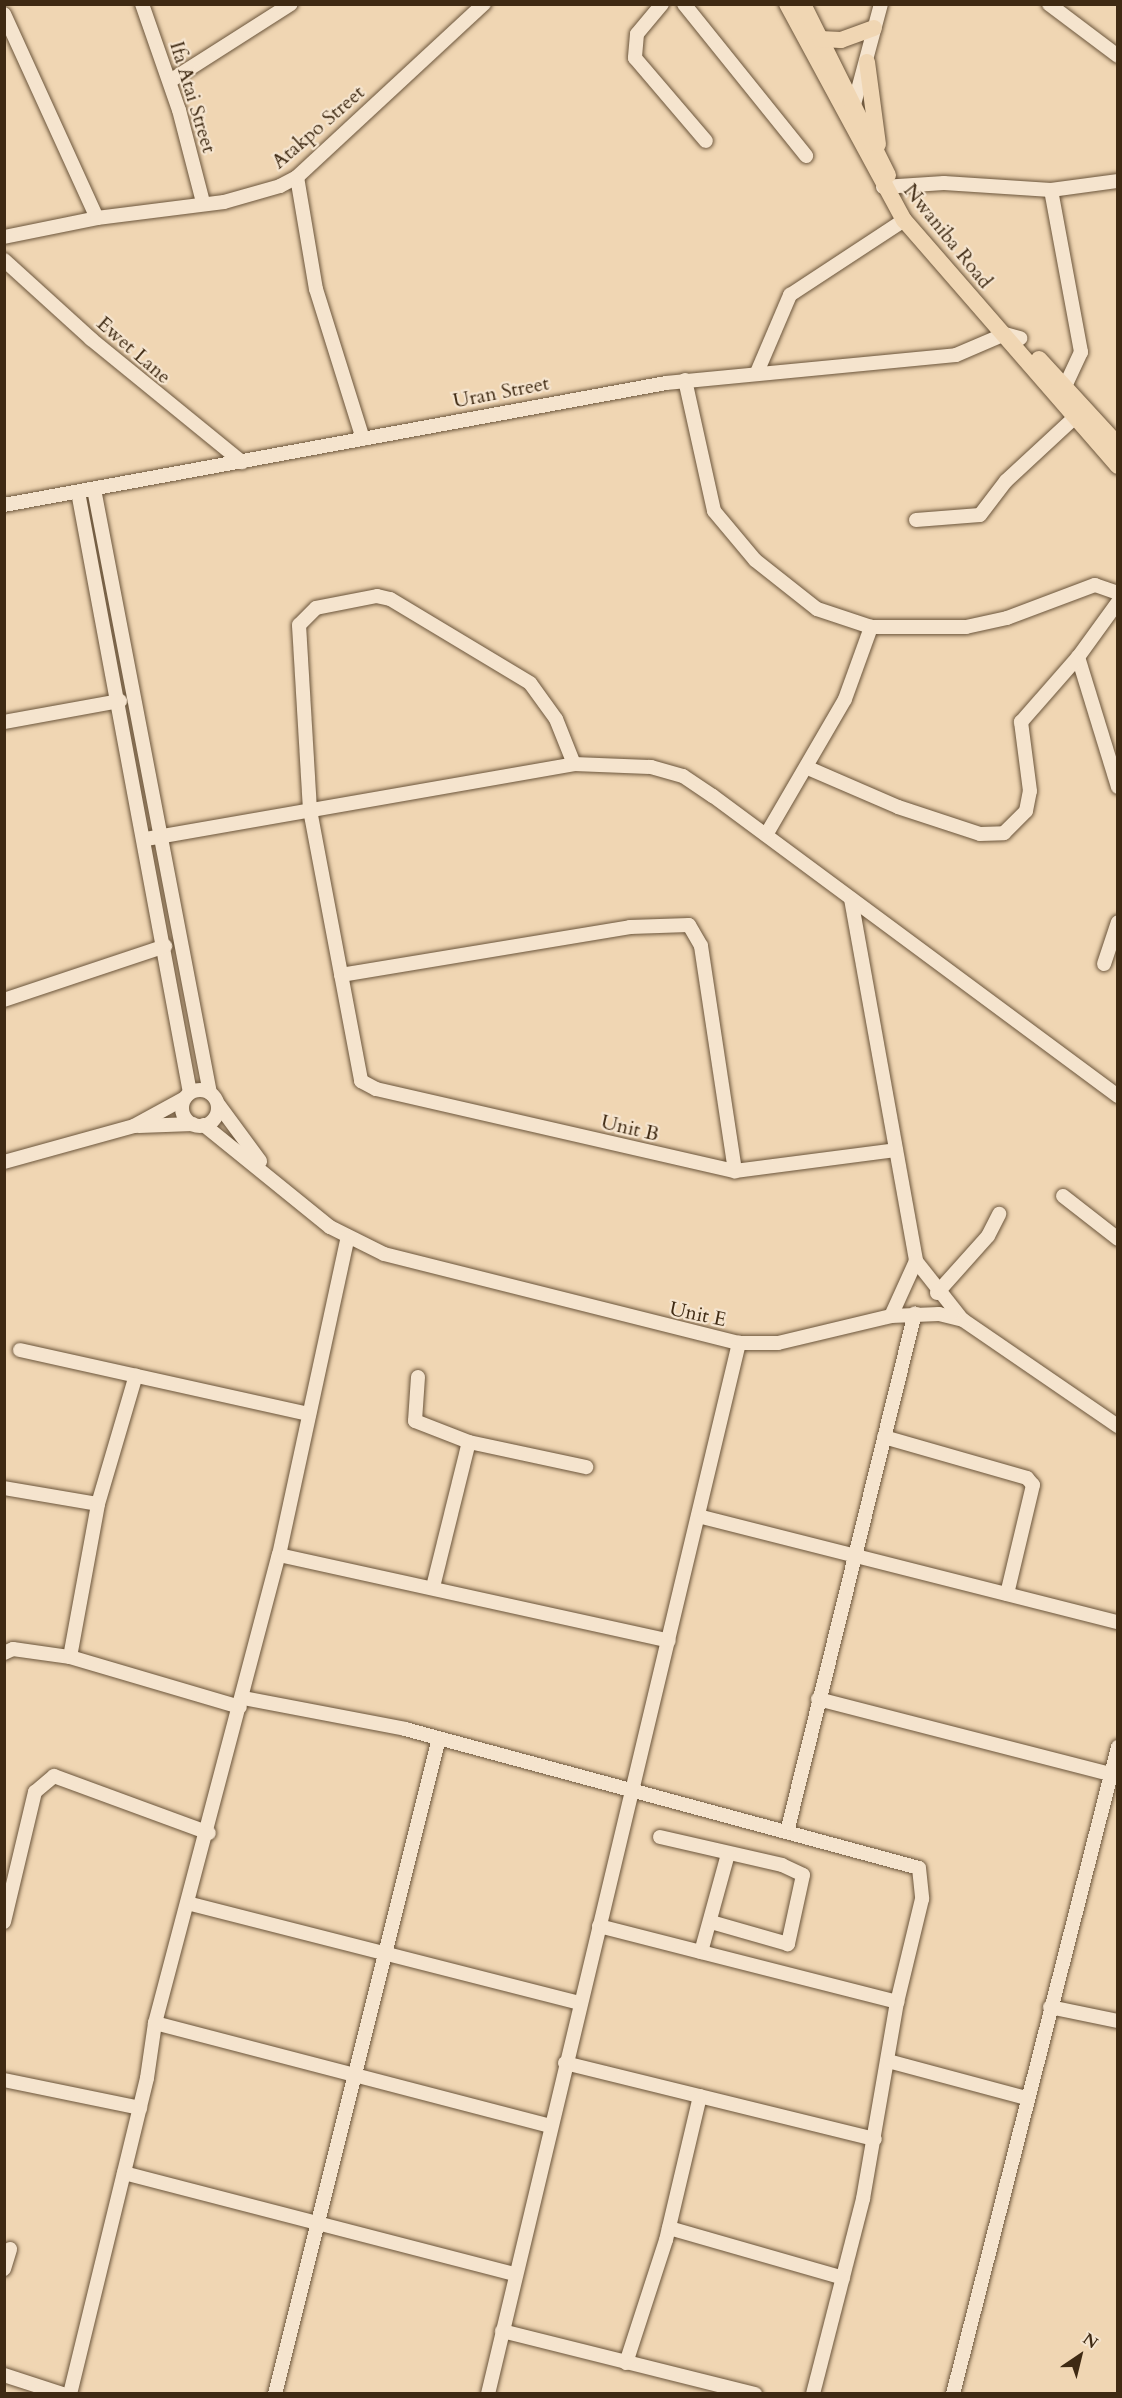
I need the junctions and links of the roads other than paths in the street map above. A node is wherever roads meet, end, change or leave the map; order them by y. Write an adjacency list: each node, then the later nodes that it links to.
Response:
1 (142, 4): 15 (street, Ifa Atai Street)
2 (291, 4): 15 (street)
3 (662, 4): 18 (street)
4 (684, 4): 19 (street)
5 (787, 4): 17 (main road, Nwaniba Road)
6 (802, 4): 12 (main road)
7 (881, 4): 11 (street)
8 (1049, 4): 13 (street)
9 (478, 7): 21 (street, Atakpo Street)
10 (6, 24): 26 (street)
11 (874, 28): 12 (main road); 14 (street)
12 (820, 39): 16 (main road)
13 (1118, 56)
14 (867, 62): 16 (street); 20 (main road)
15 (170, 81): 25 (street, Ifa Atai Street)
16 (855, 107): 17 (street); 20 (main road)
17 (848, 123): 23 (main road, Nwaniba Road)
18 (706, 141)
19 (806, 156)
20 (882, 162): 23 (main road)
21 (297, 177): 25 (street, Atakpo Street); 35 (street)
22 (1118, 181): 24 (street)
23 (888, 186): 24 (street); 27 (main road, Nwaniba Road); 30 (main road)
24 (1051, 190): 33 (street)
25 (203, 202): 26 (street, Atakpo Street)
26 (97, 218): 28 (street, Atakpo Street)
27 (904, 220): 30 (main road, Nwaniba Road); 31 (street)
28 (4, 237)
29 (4, 260): 37 (street, Ewet Lane)
30 (1012, 336): 31 (street, Uran Street); 33 (main road); 34 (main road, Nwaniba Road)
31 (758, 370): 32 (street, Uran Street)
32 (685, 380): 35 (street, Uran Street); 45 (street)
33 (1065, 387): 36 (main road)
34 (1075, 417): 38 (main road, Nwaniba Road); 42 (street)
35 (363, 439): 37 (street, Uran Street)
36 (1118, 445)
37 (243, 462): 39 (street, Uran Street)
38 (1118, 466)
39 (94, 489): 40 (street, Uran Street); 54 (street)
40 (78, 492): 41 (street, Uran Street); 47 (street)
41 (4, 505)
42 (916, 520)
43 (1118, 593): 45 (street)
44 (1118, 602): 46 (street)
45 (871, 627): 50 (street)
46 (1078, 657): 50 (street); 51 (street)
47 (120, 701): 48 (street); 54 (street)
48 (4, 722)
49 (574, 764): 52 (street); 52 (street); 53 (street)
50 (808, 768): 53 (street)
51 (1118, 787)
52 (310, 810): 54 (street); 59 (street)
53 (766, 835): 55 (street)
54 (152, 838): 57 (street); 63 (street)
55 (851, 898): 62 (street); 66 (street)
56 (1118, 922): 58 (street)
57 (165, 946): 60 (street); 61 (street)
58 (1104, 964)
59 (341, 975): 68 (street, Unit B); 68 (street)
60 (4, 1000)
61 (187, 1096): 63 (street); 64 (street); 65 (street)
62 (1118, 1096)
63 (214, 1098): 64 (street); 69 (street)
64 (199, 1125): 65 (street); 69 (street)
65 (134, 1126): 67 (street)
66 (896, 1150): 68 (street, Unit B); 74 (street)
67 (4, 1162)
68 (735, 1171)
69 (268, 1172): 72 (street, Unit E)
70 (1063, 1196): 73 (street)
71 (999, 1214): 75 (street)
72 (348, 1237): 79 (street, Unit E); 83 (street)
73 (1118, 1239)
74 (916, 1261): 75 (street); 77 (street)
75 (937, 1293): 78 (street)
76 (915, 1313): 77 (street, Unit E); 78 (street, Unit E); 85 (street)
77 (891, 1316): 79 (street, Unit E)
78 (963, 1320): 84 (street, Unit E)
79 (740, 1343): 91 (street)
80 (20, 1350): 81 (street)
81 (136, 1375): 83 (street); 90 (street)
82 (417, 1377): 86 (street)
83 (309, 1414): 92 (street)
84 (1118, 1426)
85 (884, 1437): 93 (street); 95 (street)
86 (469, 1442): 87 (street); 94 (street)
87 (586, 1467)
88 (6, 1489): 89 (street); 90 (street)
89 (4, 1504)
90 (98, 1504): 99 (street)
91 (698, 1516): 93 (street); 97 (street)
92 (279, 1555): 94 (street); 101 (street)
93 (853, 1556): 95 (street); 100 (street)
94 (433, 1587): 97 (street)
95 (1007, 1594): 96 (street)
96 (1118, 1622)
97 (669, 1641): 105 (street)
98 (4, 1653): 99 (street)
99 (70, 1656): 101 (street)
100 (818, 1699): 104 (street); 106 (street)
101 (241, 1703): 102 (street); 107 (street)
102 (439, 1738): 105 (street); 115 (street)
103 (1118, 1748): 104 (street)
104 (1111, 1774): 118 (street)
105 (633, 1787): 106 (street); 113 (street)
106 (788, 1828): 116 (street)
107 (209, 1833): 110 (street); 111 (street)
108 (660, 1837): 109 (street)
109 (728, 1854): 112 (street); 112 (street)
110 (190, 1904): 115 (street); 120 (street)
111 (4, 1922)
112 (711, 1922): 114 (street)
113 (599, 1926): 114 (street); 117 (street)
114 (701, 1952): 116 (street)
115 (383, 1953): 117 (street); 123 (street)
116 (897, 2002): 121 (street)
117 (579, 2003): 122 (street)
118 (1050, 2007): 119 (street); 126 (street)
119 (1118, 2021)
120 (155, 2023): 123 (street); 127 (street)
121 (888, 2061): 126 (street); 129 (street)
122 (565, 2063): 125 (street); 128 (street)
123 (351, 2078): 128 (street); 131 (street)
124 (4, 2080): 127 (street)
125 (700, 2096): 129 (street); 132 (street)
126 (1026, 2098): 146 (street)
127 (140, 2108): 130 (street)
128 (550, 2126): 135 (street)
129 (875, 2139): 136 (street)
130 (124, 2173): 131 (street); 141 (street)
131 (315, 2225): 135 (street); 142 (street)
132 (669, 2228): 136 (street); 138 (street)
133 (10, 2249): 134 (street)
134 (4, 2269)
135 (515, 2274): 137 (street)
136 (843, 2278): 145 (street)
137 (502, 2331): 138 (street); 143 (street)
138 (626, 2363): 144 (street)
139 (4, 2375): 140 (street)
140 (63, 2394)
141 (70, 2394)
142 (274, 2394)
143 (488, 2394)
144 (755, 2394)
145 (813, 2394)
146 (953, 2394)

